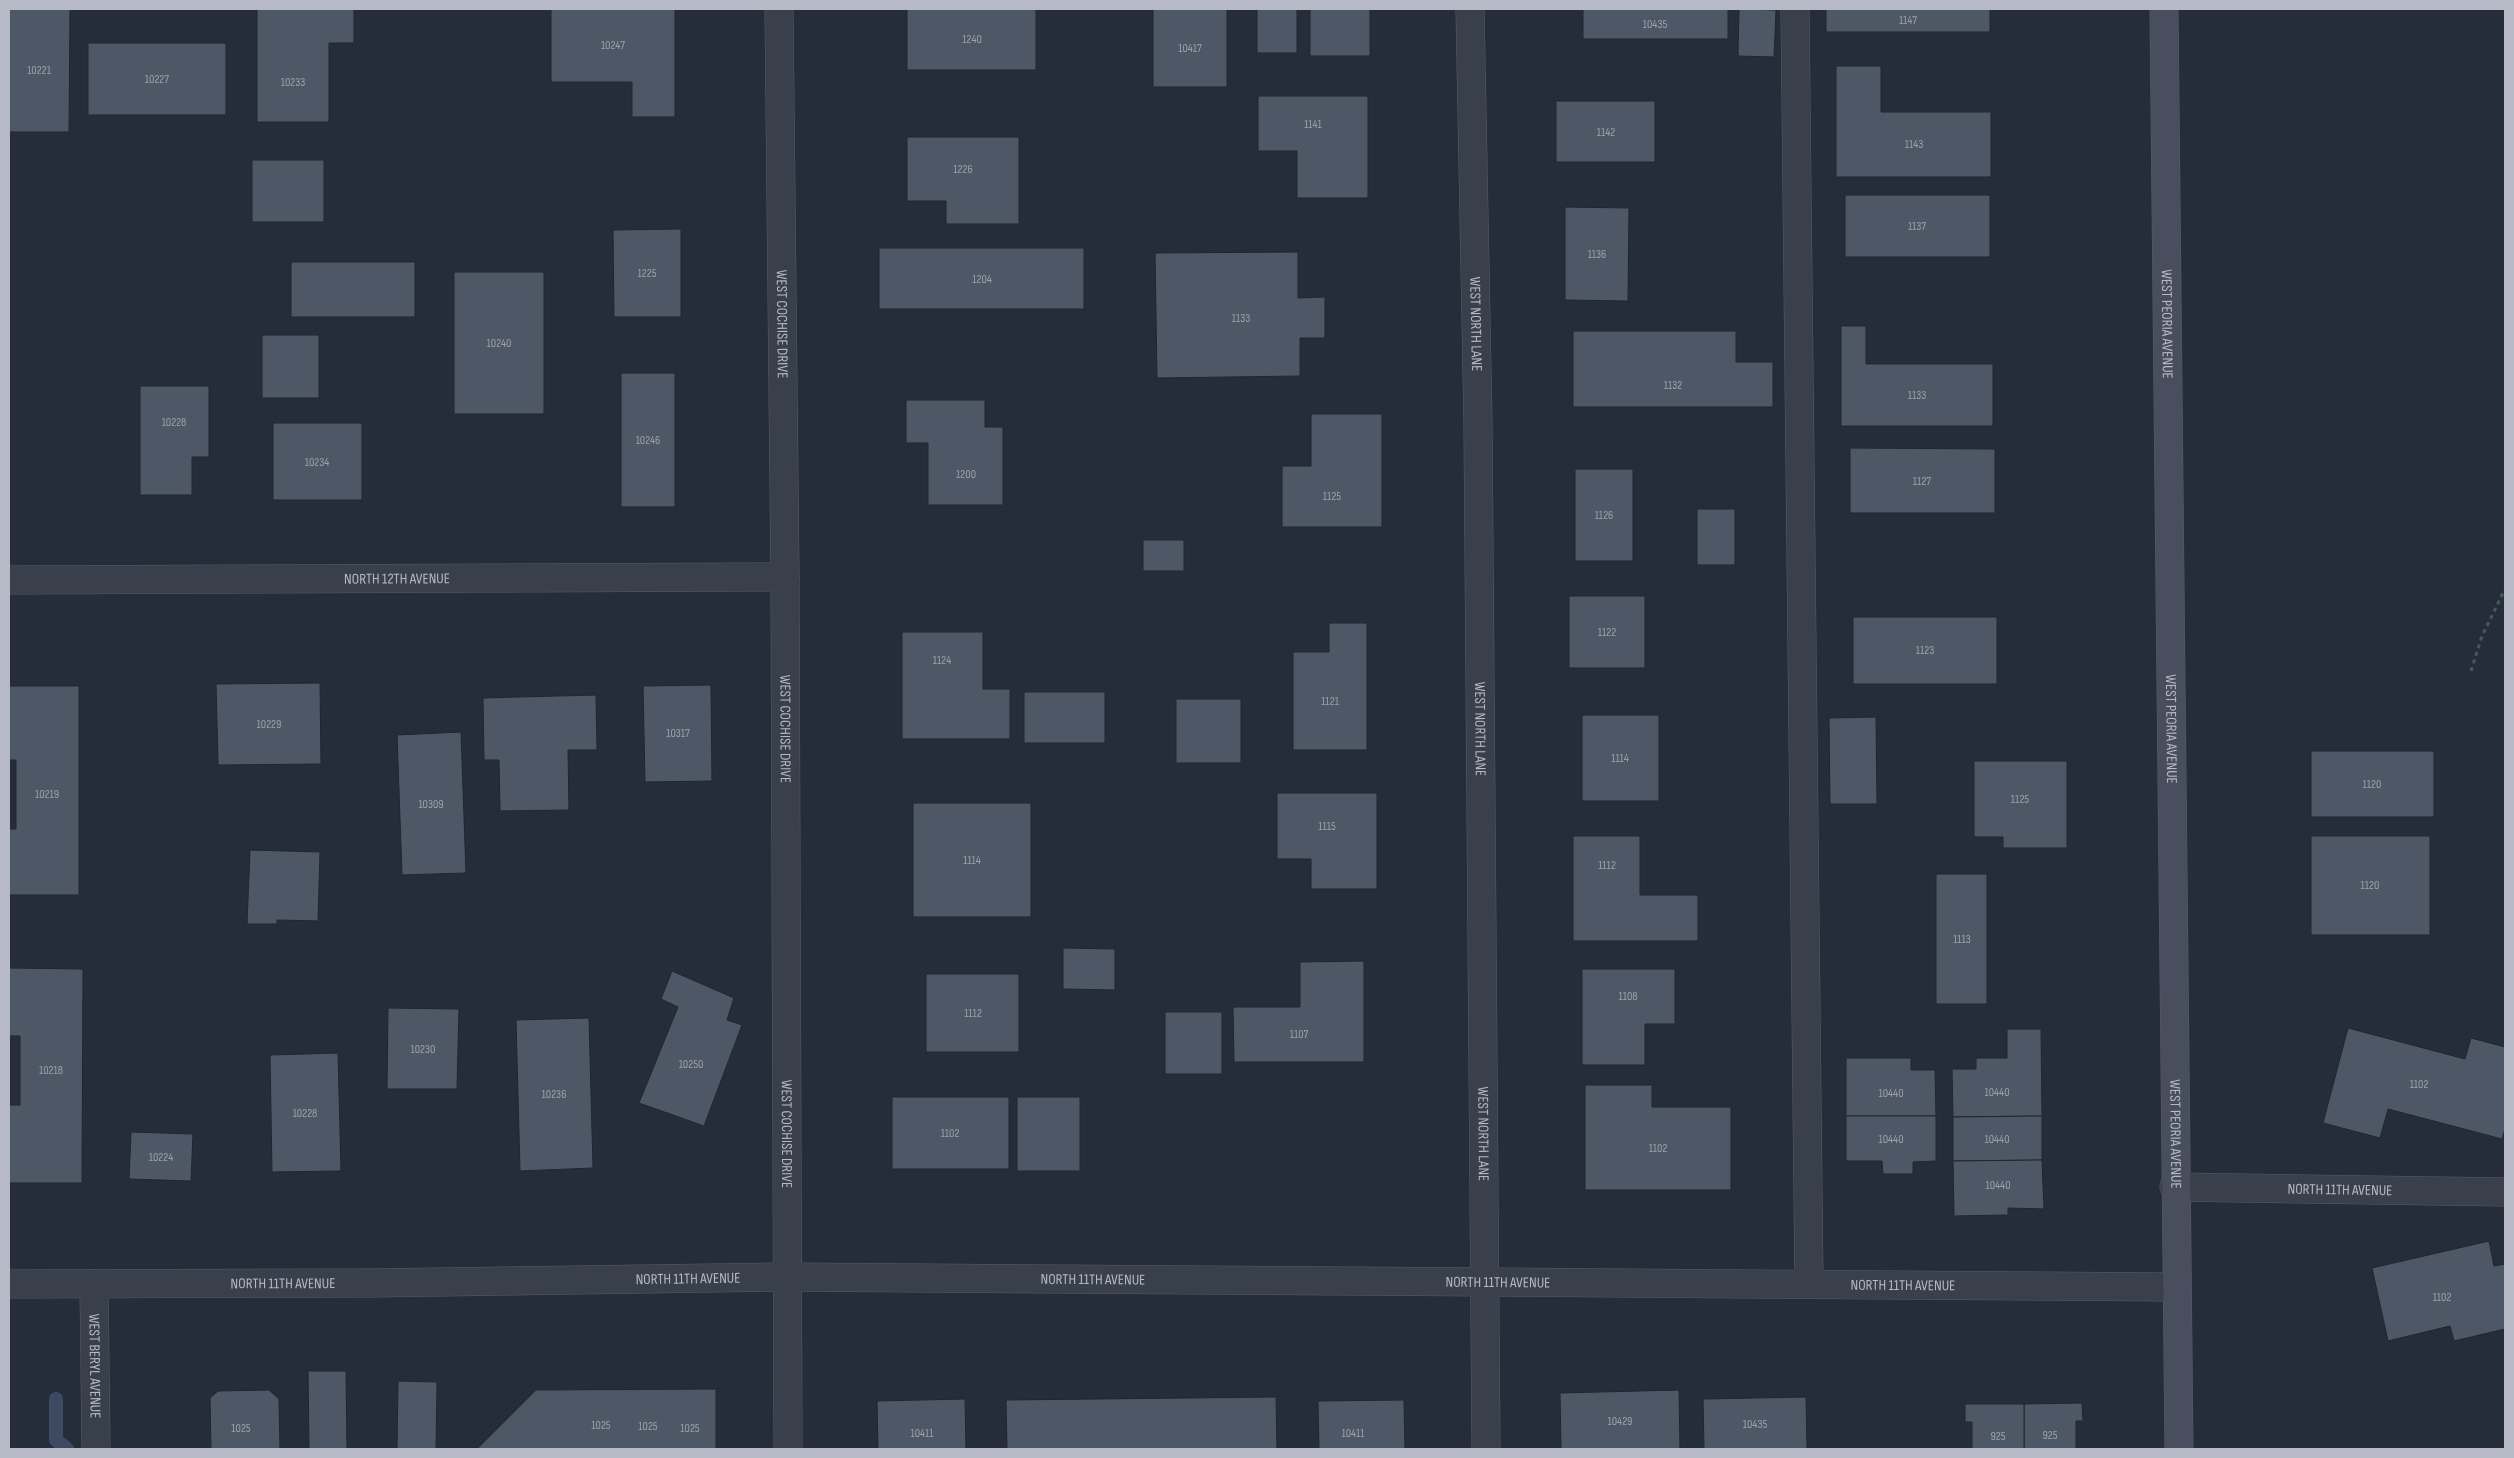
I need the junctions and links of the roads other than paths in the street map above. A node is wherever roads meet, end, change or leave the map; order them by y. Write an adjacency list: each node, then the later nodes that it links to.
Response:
1 (779, 9): 5 (street, WEST COCHISE DRIVE)
2 (1470, 9): 10 (street, WEST NORTH LANE)
3 (1795, 9): 13 (street)
4 (2164, 9): 7 (main road, WEST PEORIA AVENUE)
5 (785, 577): 6 (street, NORTH 12TH AVENUE); 9 (street, WEST COCHISE DRIVE)
6 (9, 580)
7 (2174, 1187): 8 (street, NORTH 11TH AVENUE); 14 (main road, WEST PEORIA AVENUE)
8 (2505, 1192)
9 (787, 1277): 10 (street, NORTH 11TH AVENUE); 12 (street, NORTH 11TH AVENUE); 16 (street, WEST COCHISE DRIVE)
10 (1485, 1281): 13 (street, NORTH 11TH AVENUE); 17 (street, WEST NORTH LANE)
11 (9, 1284): 12 (street, NORTH 11TH AVENUE)
12 (94, 1284): 15 (street, WEST BERYL AVENUE)
13 (1809, 1284): 14 (street, NORTH 11TH AVENUE)
14 (2176, 1287): 18 (main road, WEST PEORIA AVENUE)
15 (96, 1449)
16 (788, 1449)
17 (1486, 1449)
18 (2179, 1449)

